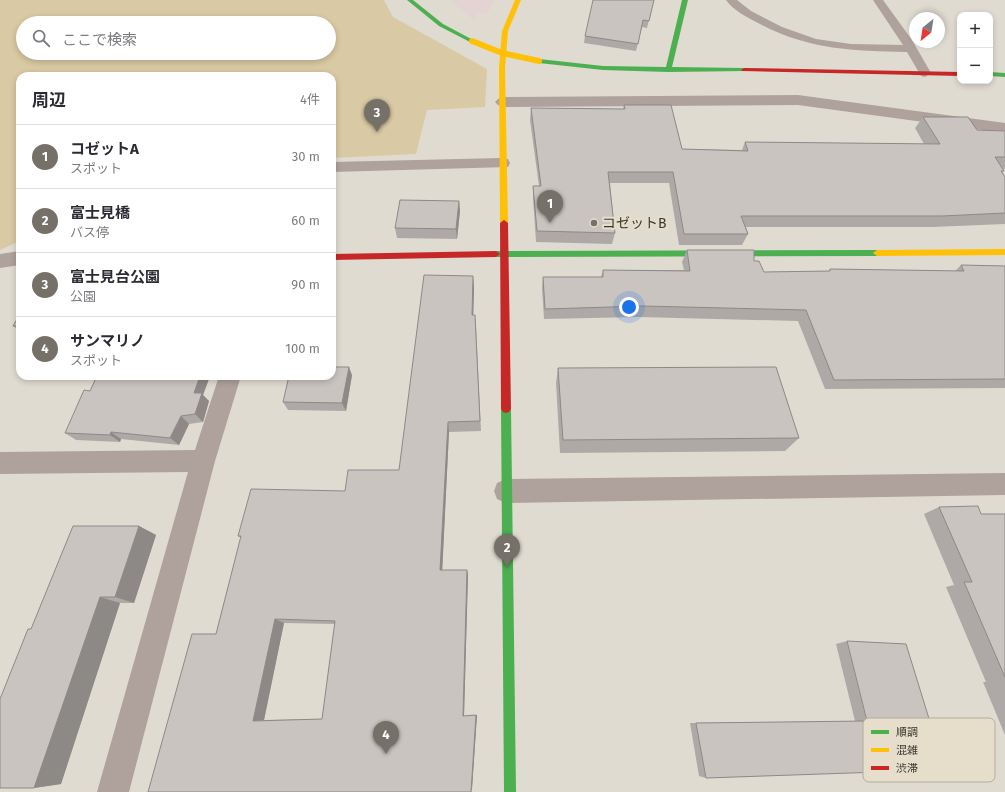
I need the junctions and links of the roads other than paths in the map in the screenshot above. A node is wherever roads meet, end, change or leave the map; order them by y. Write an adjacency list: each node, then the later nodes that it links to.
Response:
1 (410, 0): 7 (street, bridge)
2 (518, 0): 12 (street)
3 (685, 0): 7 (street)
4 (731, 0): 6 (lane)
5 (878, 0): 6 (lane)
6 (911, 49): 8 (lane)
7 (668, 70): 8 (street)
8 (925, 73): 9 (street)
9 (957, 74)
10 (993, 74): 11 (street)
11 (1005, 75)
12 (503, 102): 13 (street); 14 (street)
13 (1005, 128)
14 (502, 163): 15 (street); 17 (street)
15 (336, 167)
16 (1005, 252): 17 (street)
17 (505, 254): 18 (street); 25 (street)
18 (336, 257)
19 (16, 259): 20 (street)
20 (0, 261)
21 (229, 380): 22 (street)
22 (203, 461): 23 (street); 26 (street)
23 (0, 463)
24 (1005, 484): 25 (street)
25 (506, 490): 27 (street)
26 (113, 792)
27 (510, 792)

